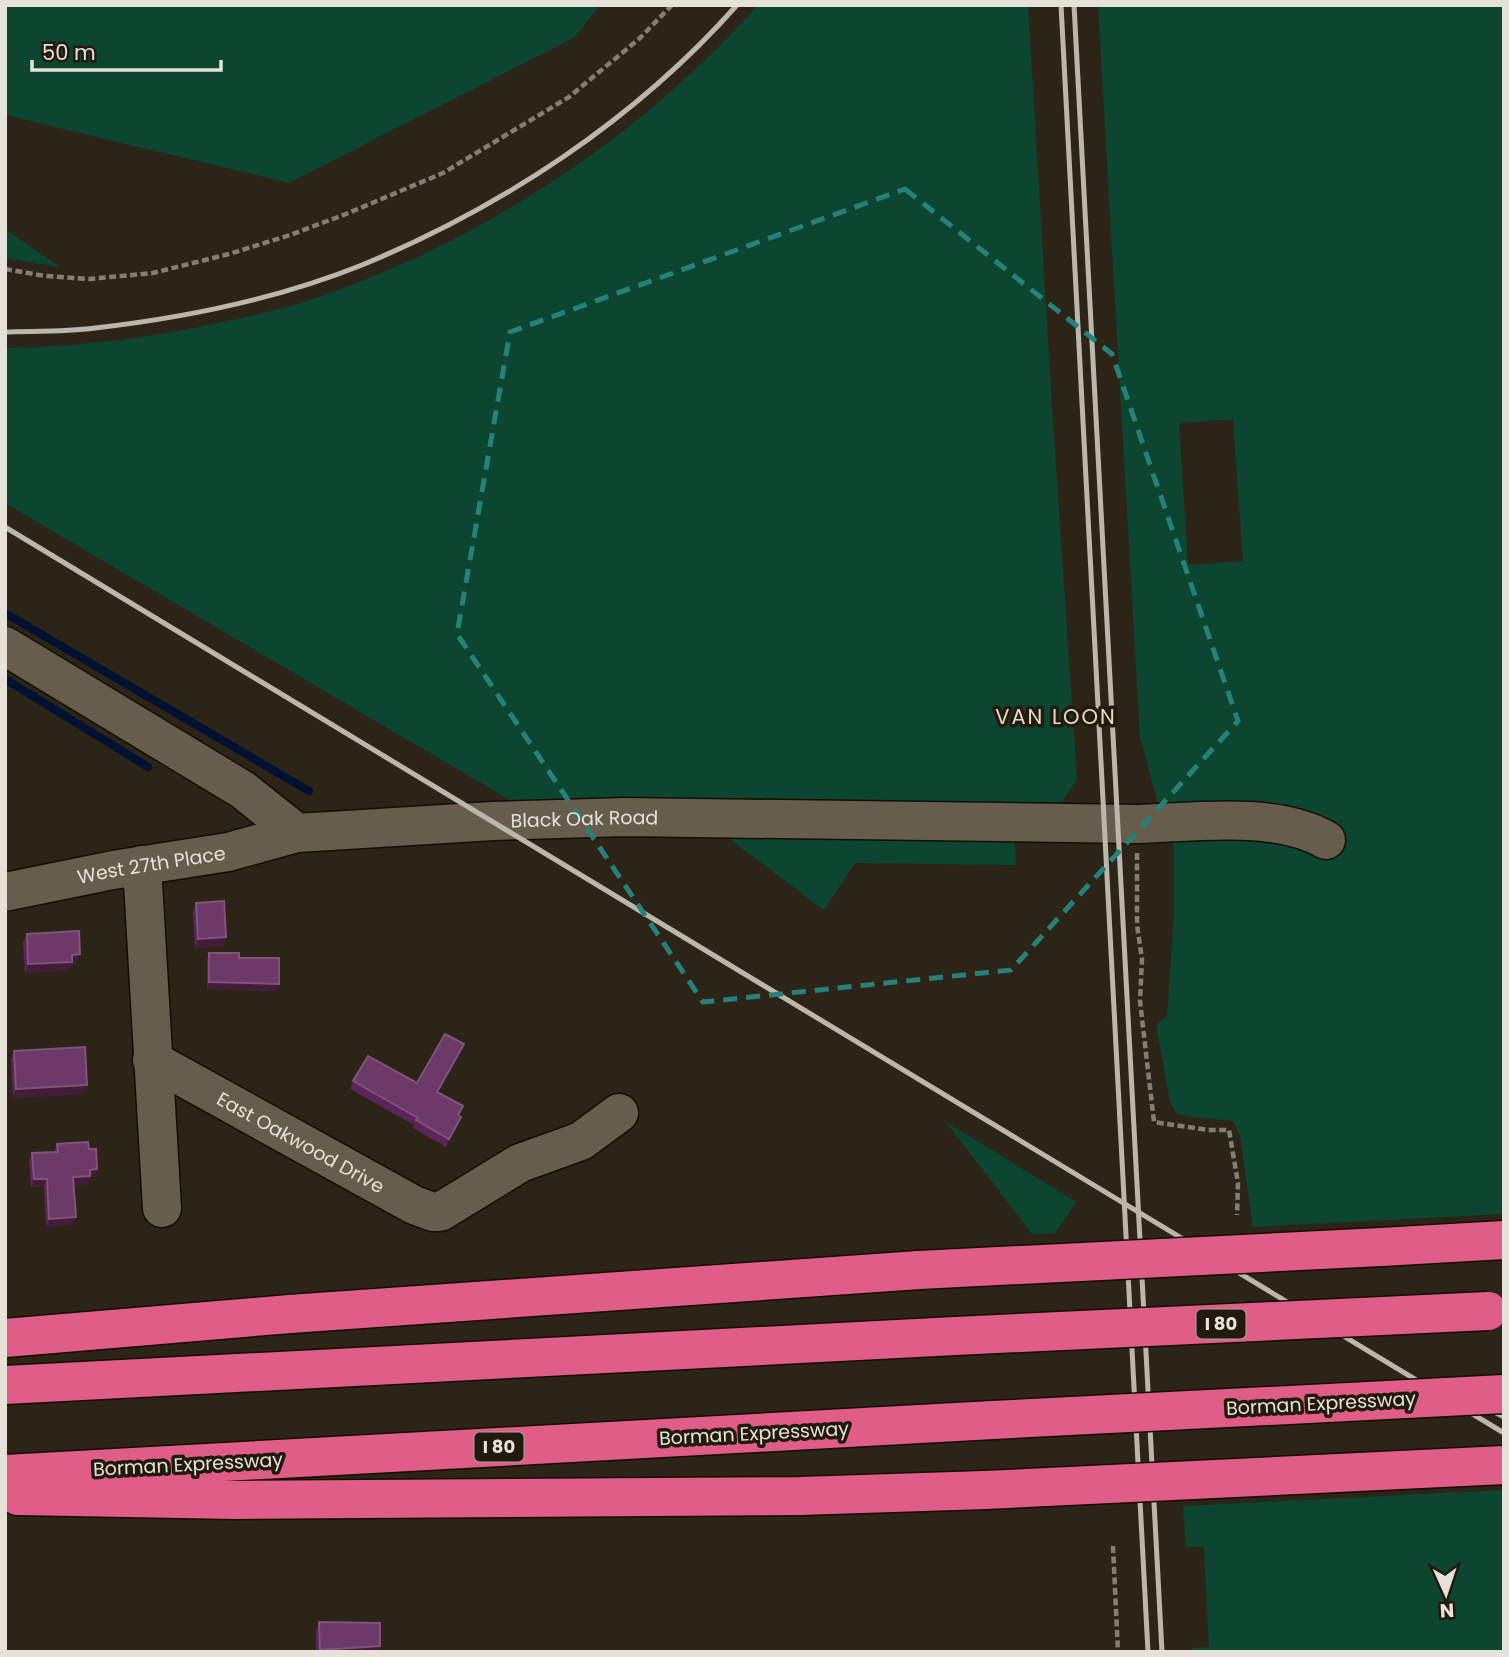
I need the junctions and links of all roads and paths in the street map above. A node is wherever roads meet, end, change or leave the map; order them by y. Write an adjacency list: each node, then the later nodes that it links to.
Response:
1 (672, 5): 2 (path)
2 (5, 269)
3 (5, 646): 5 (street)
4 (1138, 824): 5 (street, Black Oak Road); 6 (street, Black Oak Road); 12 (path)
5 (297, 832): 7 (street, West 27th Place)
6 (1326, 840)
7 (142, 865): 8 (street, West 27th Place); 9 (street)
8 (5, 892)
9 (152, 1060): 10 (street, East Oakwood Drive); 11 (street)
10 (619, 1113)
11 (162, 1208)
12 (1237, 1215)
13 (1504, 1240): 15 (highway, bridge)
14 (1496, 1310): 16 (highway, I 80, bridge)
15 (5, 1338)
16 (5, 1385)
17 (1504, 1394): 19 (highway, Borman Expressway / I 80, bridge)
18 (1504, 1465): 20 (highway, bridge)
19 (5, 1474)
20 (5, 1496)
21 (1113, 1546): 22 (path)
22 (1118, 1652)

